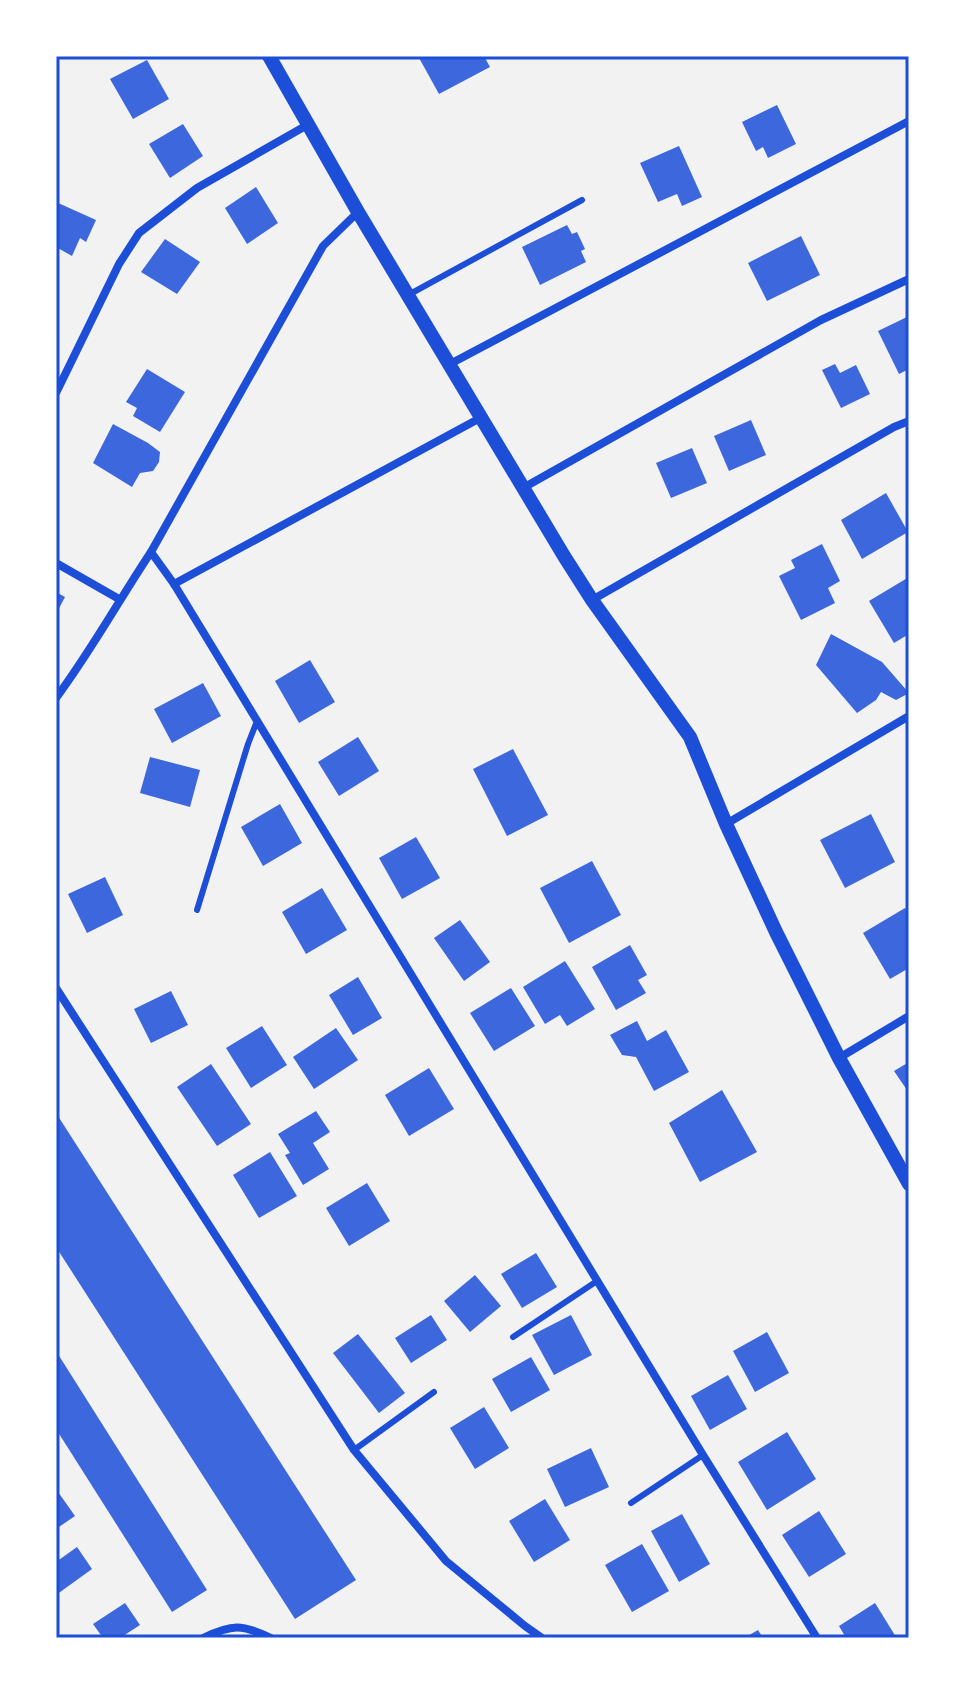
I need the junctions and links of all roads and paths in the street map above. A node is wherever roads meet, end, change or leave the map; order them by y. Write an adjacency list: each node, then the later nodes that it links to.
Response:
1 (269, 56): 3 (street)
2 (909, 121): 8 (street)
3 (309, 124): 5 (street); 9 (street)
4 (582, 200): 7 (lane)
5 (358, 212): 7 (street); 13 (street)
6 (909, 279): 12 (street)
7 (408, 295): 8 (street)
8 (450, 364): 10 (street)
9 (56, 393)
10 (482, 417): 12 (street); 15 (street)
11 (909, 421): 17 (street)
12 (523, 488): 17 (street)
13 (151, 552): 15 (street); 16 (street)
14 (56, 563): 16 (street)
15 (174, 584): 20 (street)
16 (119, 599): 18 (street)
17 (592, 600): 21 (street)
18 (56, 698)
19 (909, 716): 21 (street)
20 (257, 721): 22 (lane); 27 (street)
21 (726, 824): 25 (street)
22 (197, 910)
23 (56, 988): 30 (street)
24 (909, 1016): 25 (street)
25 (839, 1058): 26 (street)
26 (909, 1184)
27 (597, 1281): 28 (lane); 31 (street)
28 (513, 1337)
29 (434, 1392): 30 (lane)
30 (354, 1450): 35 (street)
31 (703, 1455): 32 (lane); 36 (street)
32 (631, 1503)
33 (203, 1638): 34 (street)
34 (271, 1638)
35 (542, 1638)
36 (817, 1638)

